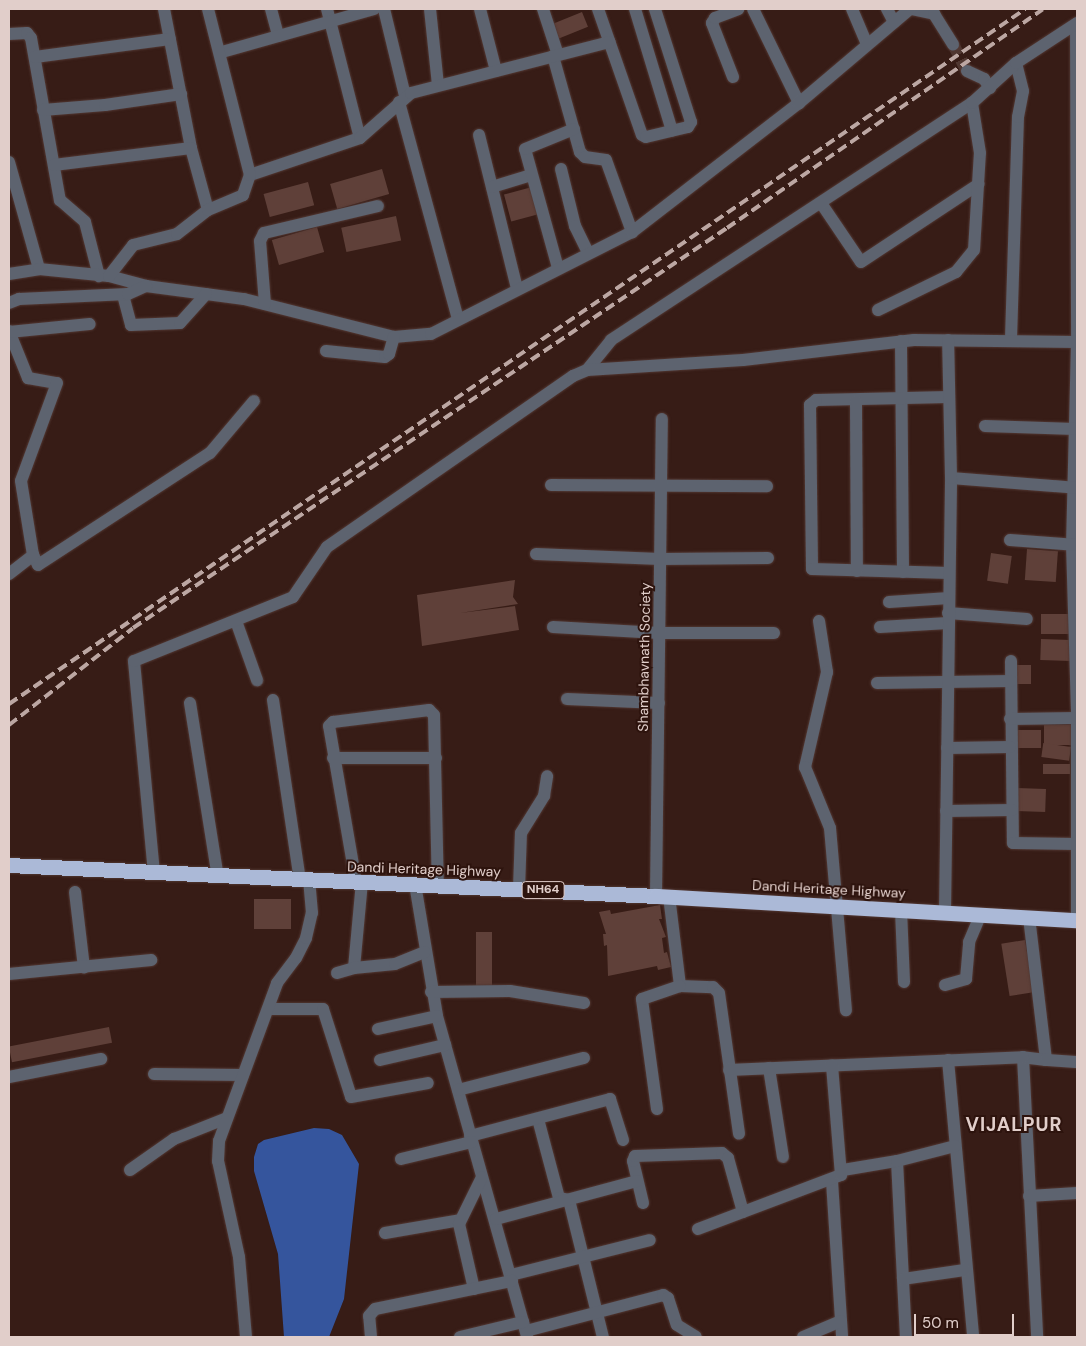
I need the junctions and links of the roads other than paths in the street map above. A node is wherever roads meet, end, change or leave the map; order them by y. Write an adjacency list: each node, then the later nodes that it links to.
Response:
1 (164, 9): 22 (street)
2 (208, 9): 26 (street)
3 (271, 9): 21 (street)
4 (374, 9): 17 (street)
5 (384, 9): 36 (street)
6 (430, 9): 33 (street)
7 (480, 9): 30 (street)
8 (543, 9): 27 (street)
9 (598, 9): 23 (street)
10 (635, 9): 41 (street)
11 (655, 9): 41 (street)
12 (738, 9): 32 (street)
13 (753, 9): 37 (street)
14 (852, 9): 24 (street)
15 (887, 9): 18 (street)
16 (911, 9): 18 (street); 25 (street)
17 (328, 15): 21 (street); 43 (street)
18 (894, 22): 24 (street)
19 (1077, 23): 29 (street); 75 (street)
20 (9, 34): 28 (street)
21 (278, 36): 26 (street)
22 (170, 39): 28 (street); 35 (street)
23 (610, 42): 27 (street); 41 (street)
24 (867, 44): 37 (street)
25 (953, 44)
26 (222, 52): 48 (street)
27 (555, 56): 30 (street); 40 (street)
28 (35, 57): 39 (street)
29 (1016, 63): 34 (street); 73 (street)
30 (496, 71): 33 (street)
31 (967, 71): 34 (street)
32 (733, 77)
33 (438, 85): 36 (street)
34 (990, 88): 38 (street)
35 (180, 94): 39 (street); 44 (street)
36 (402, 99): 43 (street); 68 (street)
37 (800, 103): 55 (street)
38 (972, 103): 50 (street); 52 (street)
39 (44, 110): 46 (street)
40 (574, 129): 49 (street); 55 (street)
41 (672, 131)
42 (479, 135): 51 (street)
43 (360, 138): 48 (street)
44 (191, 148): 46 (street); 54 (street)
45 (9, 162): 58 (street)
46 (54, 165): 60 (street)
47 (561, 169): 56 (street)
48 (250, 175): 54 (street)
49 (531, 175): 51 (street); 57 (street)
50 (979, 184): 52 (street); 67 (street)
51 (492, 187): 62 (street)
52 (821, 203): 77 (street)
53 (378, 206): 66 (street)
54 (208, 210): 60 (street)
55 (632, 232): 56 (street)
56 (588, 253): 57 (street)
57 (558, 268): 62 (street)
58 (39, 269): 59 (street); 60 (street)
59 (9, 274)
60 (104, 276): 61 (street)
61 (146, 286): 63 (street); 64 (street)
62 (518, 288): 68 (street)
63 (206, 294): 64 (street); 66 (street)
64 (123, 295): 65 (street)
65 (9, 304)
66 (265, 304): 71 (street)
67 (878, 310)
68 (458, 319): 71 (street)
69 (90, 324): 70 (street)
70 (9, 332): 93 (street)
71 (394, 337): 76 (street)
72 (948, 340): 73 (street); 74 (street); 79 (street)
73 (1011, 340): 75 (street)
74 (901, 342): 77 (street); 78 (street)
75 (1077, 342): 84 (street)
76 (326, 351)
77 (587, 370): 104 (street)
78 (904, 397): 79 (street); 81 (street); 97 (street)
79 (949, 397): 85 (street)
80 (254, 401): 93 (street)
81 (856, 401): 96 (street); 96 (street)
82 (662, 419): 86 (street, Shambhavnath Society)
83 (985, 426): 84 (street)
84 (1075, 429): 89 (street)
85 (951, 478): 89 (street); 98 (street)
86 (661, 484): 87 (street); 88 (street); 95 (street, Shambhavnath Society)
87 (552, 485)
88 (767, 486)
89 (1075, 488): 91 (street)
90 (1010, 540): 91 (street)
91 (1075, 544): 119 (street)
92 (536, 554): 95 (street)
93 (33, 555): 99 (street)
94 (768, 558): 95 (street)
95 (660, 559): 108 (street, Shambhavnath Society)
96 (857, 571): 97 (street)
97 (903, 572): 98 (street)
98 (950, 573): 100 (street)
99 (9, 574)
100 (949, 598): 101 (street); 102 (street)
101 (890, 602)
102 (948, 618): 103 (street); 107 (street); 111 (street)
103 (1027, 619)
104 (236, 621): 112 (street); 131 (street)
105 (819, 621): 140 (street)
106 (553, 626): 108 (street)
107 (880, 627)
108 (660, 633): 109 (street); 118 (street, Shambhavnath Society)
109 (774, 633)
110 (1011, 661): 113 (street)
111 (947, 679): 113 (street); 114 (street); 122 (street)
112 (257, 680)
113 (1011, 681): 120 (street)
114 (877, 683)
115 (567, 699): 118 (street)
116 (273, 700): 133 (street)
117 (190, 703): 132 (street)
118 (659, 703): 139 (street, Shambhavnath Society)
119 (1077, 718): 120 (street); 128 (street)
120 (1010, 719): 121 (street)
121 (1010, 747): 122 (street); 126 (street)
122 (947, 748): 127 (street)
123 (333, 758): 124 (street); 124 (street); 134 (street)
124 (436, 758): 136 (street)
125 (547, 776): 137 (street)
126 (1012, 810): 127 (street); 129 (street)
127 (946, 811): 142 (street)
128 (1077, 838): 129 (street)
129 (1077, 844): 145 (street)
130 (9, 865): 131 (highway, Dandi Heritage Highway / NH64)
131 (154, 873): 132 (highway, Dandi Heritage Highway / NH64)
132 (218, 876): 133 (highway, Dandi Heritage Highway / NH64)
133 (304, 881): 134 (highway, Dandi Heritage Highway / NH64); 157 (street)
134 (359, 882): 135 (highway, Dandi Heritage Highway / NH64); 149 (street)
135 (415, 884): 136 (highway, Dandi Heritage Highway / NH64); 146 (street)
136 (438, 885): 137 (highway, Dandi Heritage Highway / NH64)
137 (519, 889): 139 (highway, Dandi Heritage Highway / NH64)
138 (75, 892): 148 (street)
139 (663, 896): 140 (highway, Dandi Heritage Highway / NH64); 154 (street, Shambhavnath Society)
140 (838, 907): 141 (highway, Dandi Heritage Highway / NH64); 158 (street)
141 (901, 910): 142 (highway, Dandi Heritage Highway / NH64); 152 (street)
142 (945, 912): 143 (highway, Dandi Heritage Highway / NH64)
143 (981, 914): 144 (highway, Dandi Heritage Highway / NH64); 153 (street)
144 (1028, 917): 145 (highway, Dandi Heritage Highway / NH64); 167 (street)
145 (1077, 920)
146 (425, 952): 149 (street); 155 (street)
147 (151, 960): 148 (street)
148 (84, 967): 151 (street)
149 (354, 968): 150 (street)
150 (337, 973)
151 (9, 974)
152 (904, 982)
153 (945, 985)
154 (680, 986): 171 (street); 177 (street)
155 (431, 992): 156 (street); 159 (street)
156 (584, 1003)
157 (269, 1009): 173 (street); 175 (street)
158 (846, 1010)
159 (437, 1016): 160 (street); 161 (street)
160 (378, 1029)
161 (445, 1045): 165 (street); 176 (street)
162 (1023, 1057): 166 (street); 167 (street); 193 (street)
163 (584, 1058): 176 (street)
164 (101, 1059): 174 (street)
165 (380, 1060)
166 (948, 1060): 169 (street); 183 (street)
167 (1046, 1060): 168 (street)
168 (1077, 1062)
169 (832, 1065): 170 (street); 188 (street)
170 (768, 1068): 171 (street); 184 (street)
171 (729, 1070): 180 (street)
172 (154, 1074): 173 (street)
173 (243, 1075): 178 (street)
174 (9, 1077)
175 (428, 1083)
176 (458, 1090): 181 (street)
177 (657, 1109)
178 (227, 1118): 187 (street); 210 (street)
179 (538, 1119): 181 (street); 182 (street); 194 (street)
180 (739, 1134)
181 (471, 1139): 185 (street); 189 (street)
182 (622, 1140)
183 (955, 1146): 186 (street); 203 (street)
184 (783, 1157)
185 (401, 1159)
186 (897, 1161): 188 (street); 205 (street)
187 (130, 1170)
188 (843, 1170): 191 (street)
189 (482, 1177): 197 (street); 198 (street)
190 (637, 1181): 194 (street); 195 (street); 196 (street)
191 (832, 1181): 196 (street); 208 (street)
192 (1077, 1193): 193 (street)
193 (1029, 1196): 219 (street)
194 (569, 1200): 197 (street); 202 (street)
195 (642, 1203)
196 (743, 1212): 199 (street)
197 (496, 1219): 204 (street)
198 (460, 1220): 200 (street); 206 (street)
199 (698, 1229)
200 (385, 1234)
201 (650, 1240): 202 (street)
202 (583, 1255): 204 (street); 207 (street)
203 (965, 1270): 205 (street); 218 (street)
204 (512, 1278): 206 (street); 209 (street)
205 (903, 1279): 217 (street)
206 (474, 1289): 211 (street)
207 (598, 1313): 209 (street); 213 (street); 214 (street)
208 (841, 1321): 215 (street); 216 (street)
209 (525, 1330): 212 (street)
210 (246, 1337)
211 (372, 1337)
212 (460, 1337)
213 (602, 1337)
214 (696, 1337)
215 (803, 1337)
216 (842, 1337)
217 (906, 1337)
218 (973, 1337)
219 (1037, 1337)

